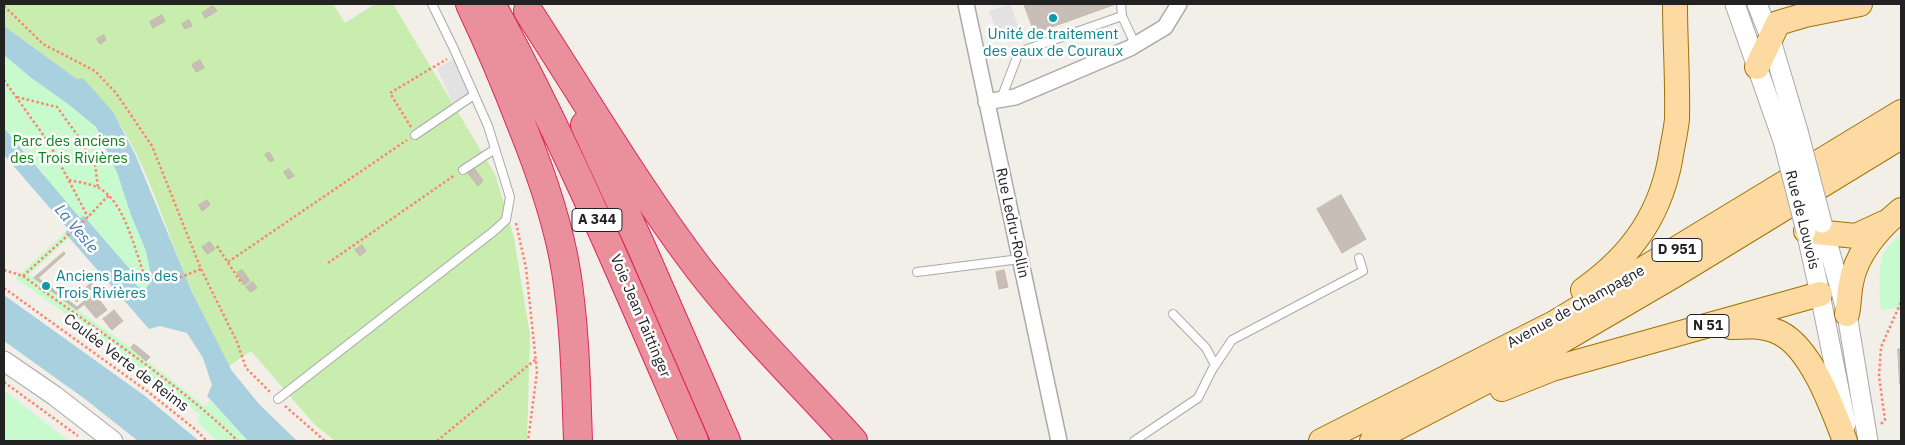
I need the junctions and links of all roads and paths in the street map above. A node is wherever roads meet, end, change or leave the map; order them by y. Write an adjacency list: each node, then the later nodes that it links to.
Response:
1 (432, 4): 16 (lane)
2 (470, 4): 66 (highway)
3 (491, 4): 67 (highway, Voie Jean Taittinger / A 344)
4 (966, 4): 21 (street, Rue Ledru-Rollin)
5 (1121, 4): 13 (lane)
6 (1179, 4): 15 (street)
7 (1675, 4): 55 (main road)
8 (1735, 4): 17 (street, Rue de Louvois)
9 (1757, 4): 14 (street, Rue de Louvois)
10 (1845, 5): 14 (main road)
11 (4, 6): 41 (path)
12 (527, 7): 68 (highway, Voie Jean Taittinger / A 344); 69 (highway)
13 (1122, 16): 15 (lane); 21 (lane)
14 (1770, 37): 17 (main road); 24 (street, Rue de Louvois)
15 (1135, 44): 21 (street)
16 (456, 54): 19 (lane); 23 (path)
17 (1757, 67): 24 (street, Rue de Louvois)
18 (4, 80): 20 (path)
19 (474, 95): 23 (lane); 26 (lane)
20 (16, 96): 28 (path); 29 (path)
21 (994, 101): 37 (street, Rue Ledru-Rollin)
22 (1901, 112): 55 (main road, Avenue de Champagne / D 951)
23 (415, 135): 38 (path)
24 (1790, 136): 34 (street, Rue de Louvois, bridge)
25 (1901, 137): 73 (main road, Avenue de Champagne / D 951)
26 (495, 149): 27 (lane); 31 (lane)
27 (462, 170): 39 (path)
28 (69, 180): 29 (path); 33 (path)
29 (98, 188): 30 (path)
30 (109, 195): 33 (path); 41 (path)
31 (510, 197): 52 (path); 57 (lane)
32 (1893, 216): 34 (main road); 50 (main road)
33 (88, 217): 44 (path)
34 (1818, 230): 40 (street, Rue de Louvois); 47 (street, Rue de Louvois)
35 (217, 246): 38 (path)
36 (1359, 258): 54 (lane)
37 (1020, 259): 43 (lane); 70 (street, Rue Ledru-Rollin)
38 (228, 262): 45 (path)
39 (328, 262)
40 (1834, 266): 47 (street); 50 (street, Rue de Louvois)
41 (201, 269): 57 (path)
42 (4, 270): 44 (path)
43 (917, 272)
44 (22, 276): 62 (path)
45 (242, 284)
46 (4, 288): 61 (path, Coulée Verte de Reims)
47 (1820, 294): 51 (main road, N 51); 75 (street, Rue de Louvois)
48 (1901, 302): 59 (path)
49 (1173, 314): 54 (lane)
50 (1847, 314): 59 (street, Rue de Louvois)
51 (1694, 330): 59 (main road, N 51); 74 (main road, N 51)
52 (536, 359): 64 (path); 65 (path)
53 (4, 361): 60 (street)
54 (1215, 365): 71 (lane)
55 (1446, 377): 72 (main road, Avenue de Champagne / D 951)
56 (4, 382): 58 (path)
57 (278, 399): 63 (path)
58 (78, 436)
59 (1860, 438)
60 (113, 441)
61 (207, 441)
62 (238, 441)
63 (325, 441)
64 (437, 441)
65 (528, 441)
66 (578, 441)
67 (694, 441)
68 (726, 441)
69 (853, 441)
70 (1059, 441)
71 (1134, 441)
72 (1321, 441)
73 (1372, 441)
74 (1392, 441)
75 (1849, 441)

